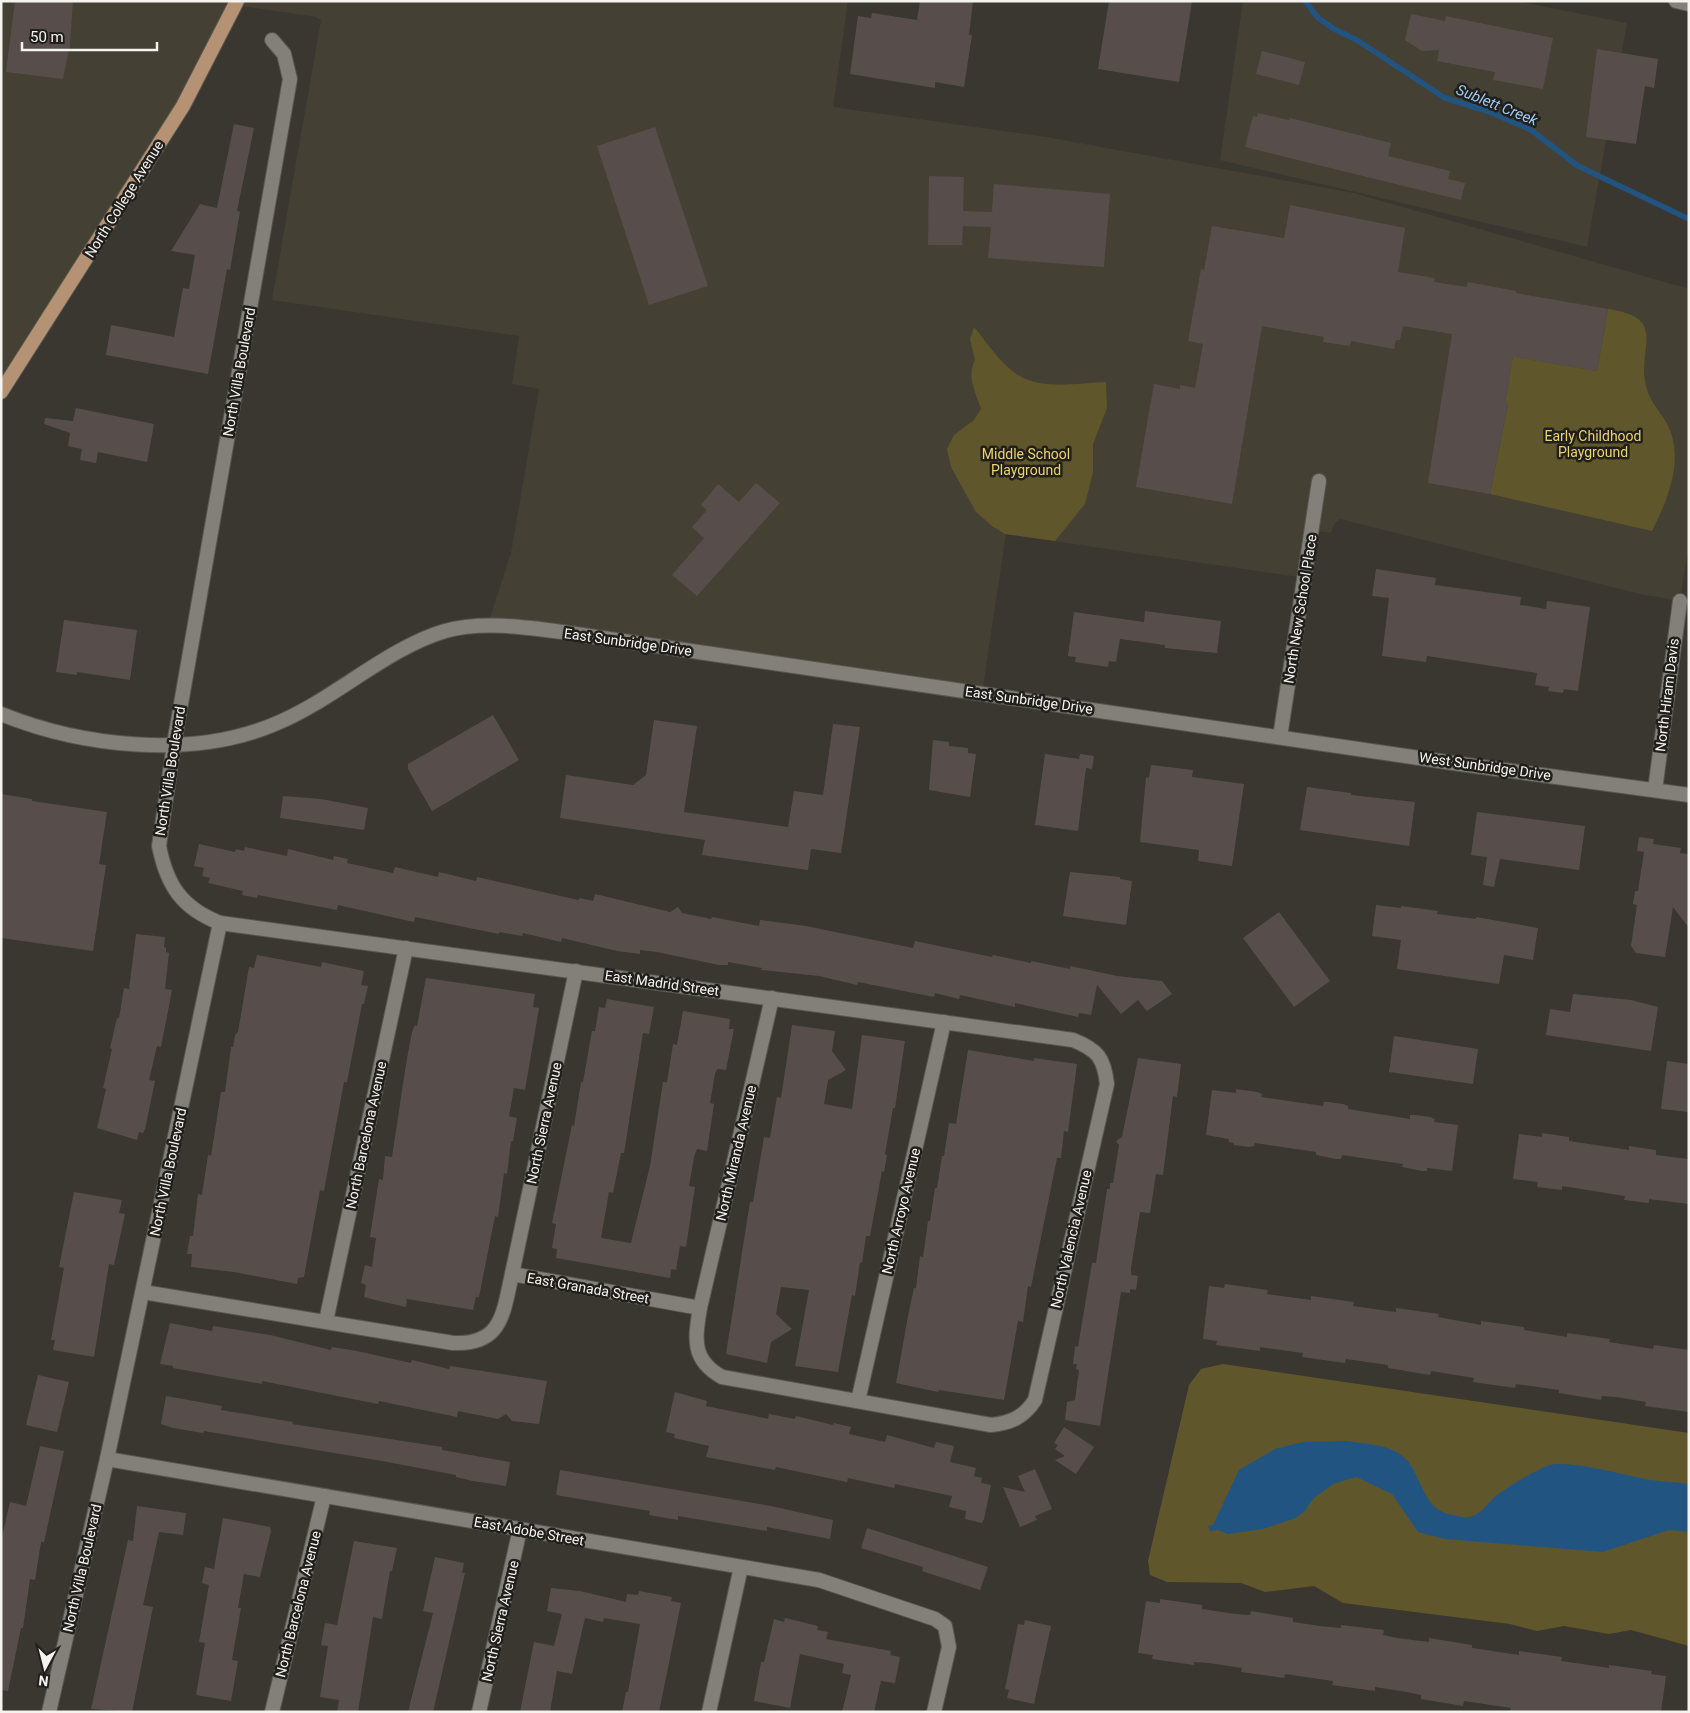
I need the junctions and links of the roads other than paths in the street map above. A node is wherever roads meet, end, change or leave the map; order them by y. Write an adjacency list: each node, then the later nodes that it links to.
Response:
1 (237, 1): 5 (main road, North College Avenue)
2 (1676, 1): 3 (street)
3 (1689, 4)
4 (272, 40): 10 (street, North Villa Boulevard)
5 (1, 392)
6 (1320, 481): 9 (street, North New School Place)
7 (1680, 601): 11 (street, North Hiram Davis)
8 (1, 714): 10 (street, East Sunbridge Drive)
9 (1280, 737): 10 (street, East Sunbridge Drive); 11 (street, West Sunbridge Drive)
10 (174, 744): 13 (street, North Villa Boulevard)
11 (1655, 790): 12 (street, West Sunbridge Drive)
12 (1689, 795)
13 (220, 923): 14 (street, East Madrid Street); 20 (street, North Villa Boulevard)
14 (406, 948): 15 (street, East Madrid Street); 22 (street, North Barcelona Avenue)
15 (576, 971): 16 (street, East Madrid Street); 19 (street, North Sierra Avenue)
16 (772, 998): 17 (street, East Madrid Street); 21 (street, North Miranda Avenue)
17 (944, 1022): 18 (street, East Madrid Street); 23 (street, North Arroyo Avenue)
18 (1100, 1056): 23 (street, North Valencia Avenue)
19 (512, 1274): 21 (street, East Granada Street); 22 (street, East Granada Street)
20 (143, 1292): 22 (street, East Granada Street); 24 (street, North Villa Boulevard)
21 (700, 1308): 23 (street)
22 (326, 1321)
23 (858, 1401)
24 (107, 1459): 25 (street, East Adobe Street); 28 (street, North Villa Boulevard)
25 (324, 1496): 26 (street, East Adobe Street); 29 (street, North Barcelona Avenue)
26 (520, 1529): 27 (street, East Adobe Street); 30 (street, North Sierra Avenue)
27 (741, 1567): 31 (street); 32 (street, East Adobe Street)
28 (49, 1712)
29 (272, 1712)
30 (479, 1712)
31 (710, 1712)
32 (934, 1712)

